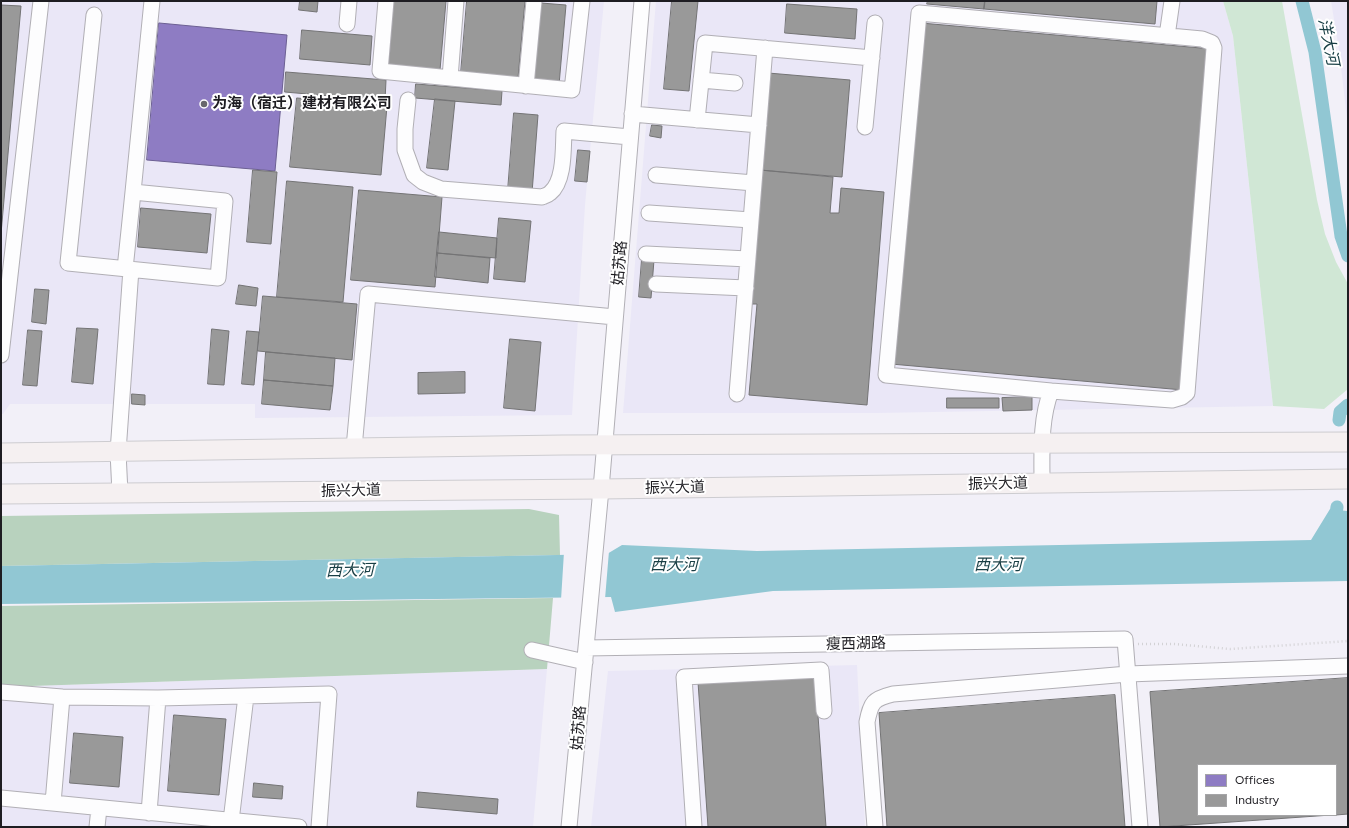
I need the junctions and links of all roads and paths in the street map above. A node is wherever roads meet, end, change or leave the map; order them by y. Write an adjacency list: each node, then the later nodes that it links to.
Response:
1 (42, 1): 37 (street)
2 (152, 1): 28 (street)
3 (349, 1): 12 (street)
4 (386, 1): 16 (street)
5 (456, 1): 16 (street)
6 (534, 1): 19 (street)
7 (582, 1): 19 (street)
8 (642, 1): 21 (street, 姑苏路)
9 (1172, 1): 13 (street)
10 (94, 15): 33 (street)
11 (876, 23): 15 (street)
12 (347, 24)
13 (1167, 36): 38 (street); 38 (street)
14 (765, 48): 15 (street); 17 (street); 23 (street)
15 (872, 58): 24 (street)
16 (450, 78): 19 (street)
17 (701, 80): 18 (street); 22 (street)
18 (735, 83)
19 (526, 86)
20 (408, 100): 25 (street)
21 (632, 114): 22 (street); 25 (street, 姑苏路)
22 (697, 120): 23 (street)
23 (759, 125): 27 (street)
24 (866, 127)
25 (630, 136): 36 (street, 姑苏路)
26 (656, 175): 27 (street)
27 (754, 183): 30 (street)
28 (133, 192): 33 (street); 33 (street)
29 (649, 213): 30 (street)
30 (751, 220): 32 (street)
31 (646, 254): 32 (street)
32 (748, 259): 35 (street)
33 (128, 269): 44 (street)
34 (656, 284): 35 (street)
35 (746, 288): 39 (street)
36 (615, 317): 42 (street, 姑苏路); 43 (street)
37 (1, 354)
38 (1051, 391): 41 (street)
39 (737, 394)
40 (1348, 442): 41 (main road)
41 (1042, 444): 42 (main road); 47 (street)
42 (604, 445): 43 (main road); 48 (street, 姑苏路)
43 (354, 448): 44 (main road)
44 (118, 452): 45 (main road); 50 (street)
45 (1, 453)
46 (1348, 479): 47 (main road, 振兴大道)
47 (1042, 483): 48 (main road, 振兴大道)
48 (601, 489): 50 (main road, 振兴大道); 54 (street, 姑苏路)
49 (1, 494): 50 (main road, 振兴大道)
50 (120, 494)
51 (1125, 639): 52 (path); 54 (street, 瘦西湖路); 56 (street)
52 (1348, 641)
53 (532, 650): 54 (street, 瘦西湖路)
54 (586, 655): 70 (street, 姑苏路)
55 (1348, 666): 56 (street)
56 (1128, 674): 72 (street); 73 (street)
57 (1, 692): 59 (street)
58 (246, 696): 60 (street); 66 (street); 69 (street)
59 (62, 697): 60 (street); 63 (street)
60 (158, 698): 65 (street)
61 (824, 711): 71 (street)
62 (1, 798): 63 (street)
63 (53, 803): 64 (street)
64 (99, 808): 65 (street); 67 (street)
65 (149, 813): 66 (street)
66 (225, 822): 68 (street)
67 (97, 827)
68 (299, 827)
69 (319, 827)
70 (569, 827)
71 (694, 827)
72 (875, 827)
73 (1140, 827)

